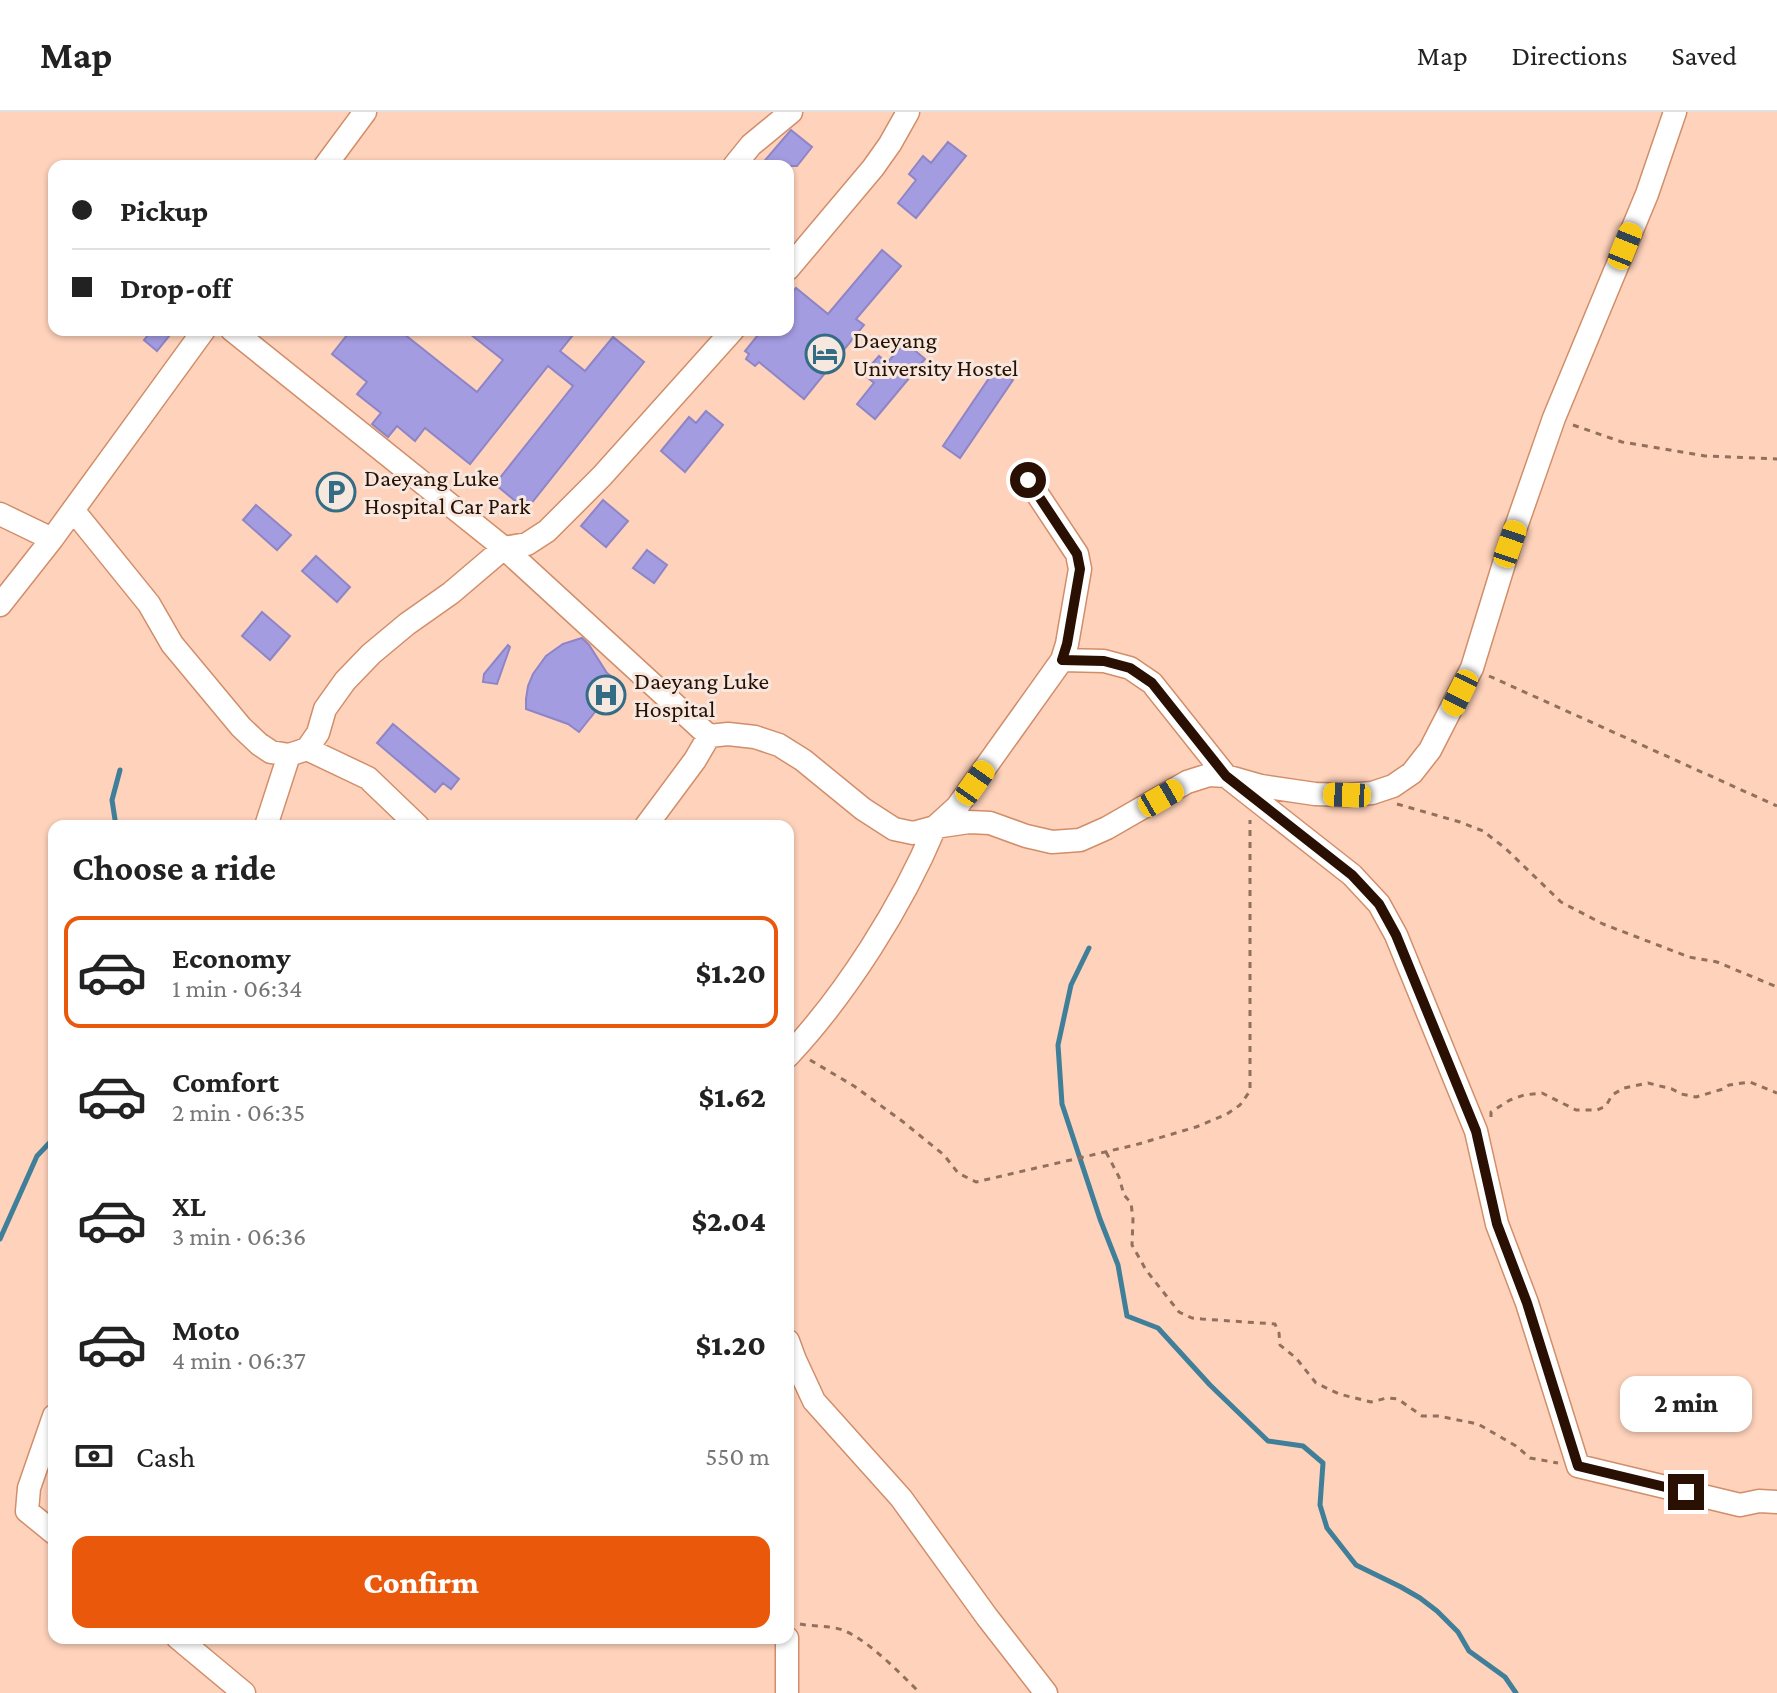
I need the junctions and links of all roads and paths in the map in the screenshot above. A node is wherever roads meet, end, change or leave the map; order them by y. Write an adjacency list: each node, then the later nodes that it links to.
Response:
1 (365, 112): 5 (street)
2 (791, 112): 6 (street)
3 (1675, 112): 11 (street)
4 (900, 115): 7 (street)
5 (329, 160)
6 (739, 160)
7 (794, 262)
8 (200, 336): 14 (street)
9 (239, 336): 17 (street)
10 (728, 336): 17 (street)
11 (1554, 418): 12 (path); 20 (street)
12 (1777, 459)
13 (1028, 480): 19 (street)
14 (73, 510): 16 (street); 22 (street)
15 (0, 514): 16 (street)
16 (52, 539): 18 (street)
17 (504, 548): 21 (street); 22 (street)
18 (0, 605)
19 (1062, 660): 23 (street); 30 (street)
20 (1472, 668): 24 (street); 26 (path)
21 (709, 736): 29 (street); 30 (street)
22 (298, 752): 27 (street); 28 (street)
23 (1226, 776): 24 (street); 25 (street); 30 (street)
24 (1372, 793): 31 (path)
25 (1250, 796): 35 (street); 36 (path)
26 (1777, 806)
27 (269, 820)
28 (412, 820)
29 (650, 820)
30 (935, 827): 32 (street)
31 (1777, 987)
32 (794, 1047)
33 (794, 1053): 36 (path)
34 (1777, 1093): 35 (path)
35 (1471, 1120): 41 (street)
36 (1106, 1152): 41 (path)
37 (794, 1357): 39 (street)
38 (794, 1379): 39 (street)
39 (814, 1401): 50 (street)
40 (48, 1433): 43 (street)
41 (1578, 1466): 42 (street)
42 (1777, 1502)
43 (48, 1528)
44 (794, 1631): 49 (path)
45 (185, 1644): 47 (street)
46 (792, 1644): 48 (street)
47 (244, 1693)
48 (787, 1693)
49 (920, 1693)
50 (1046, 1693)

